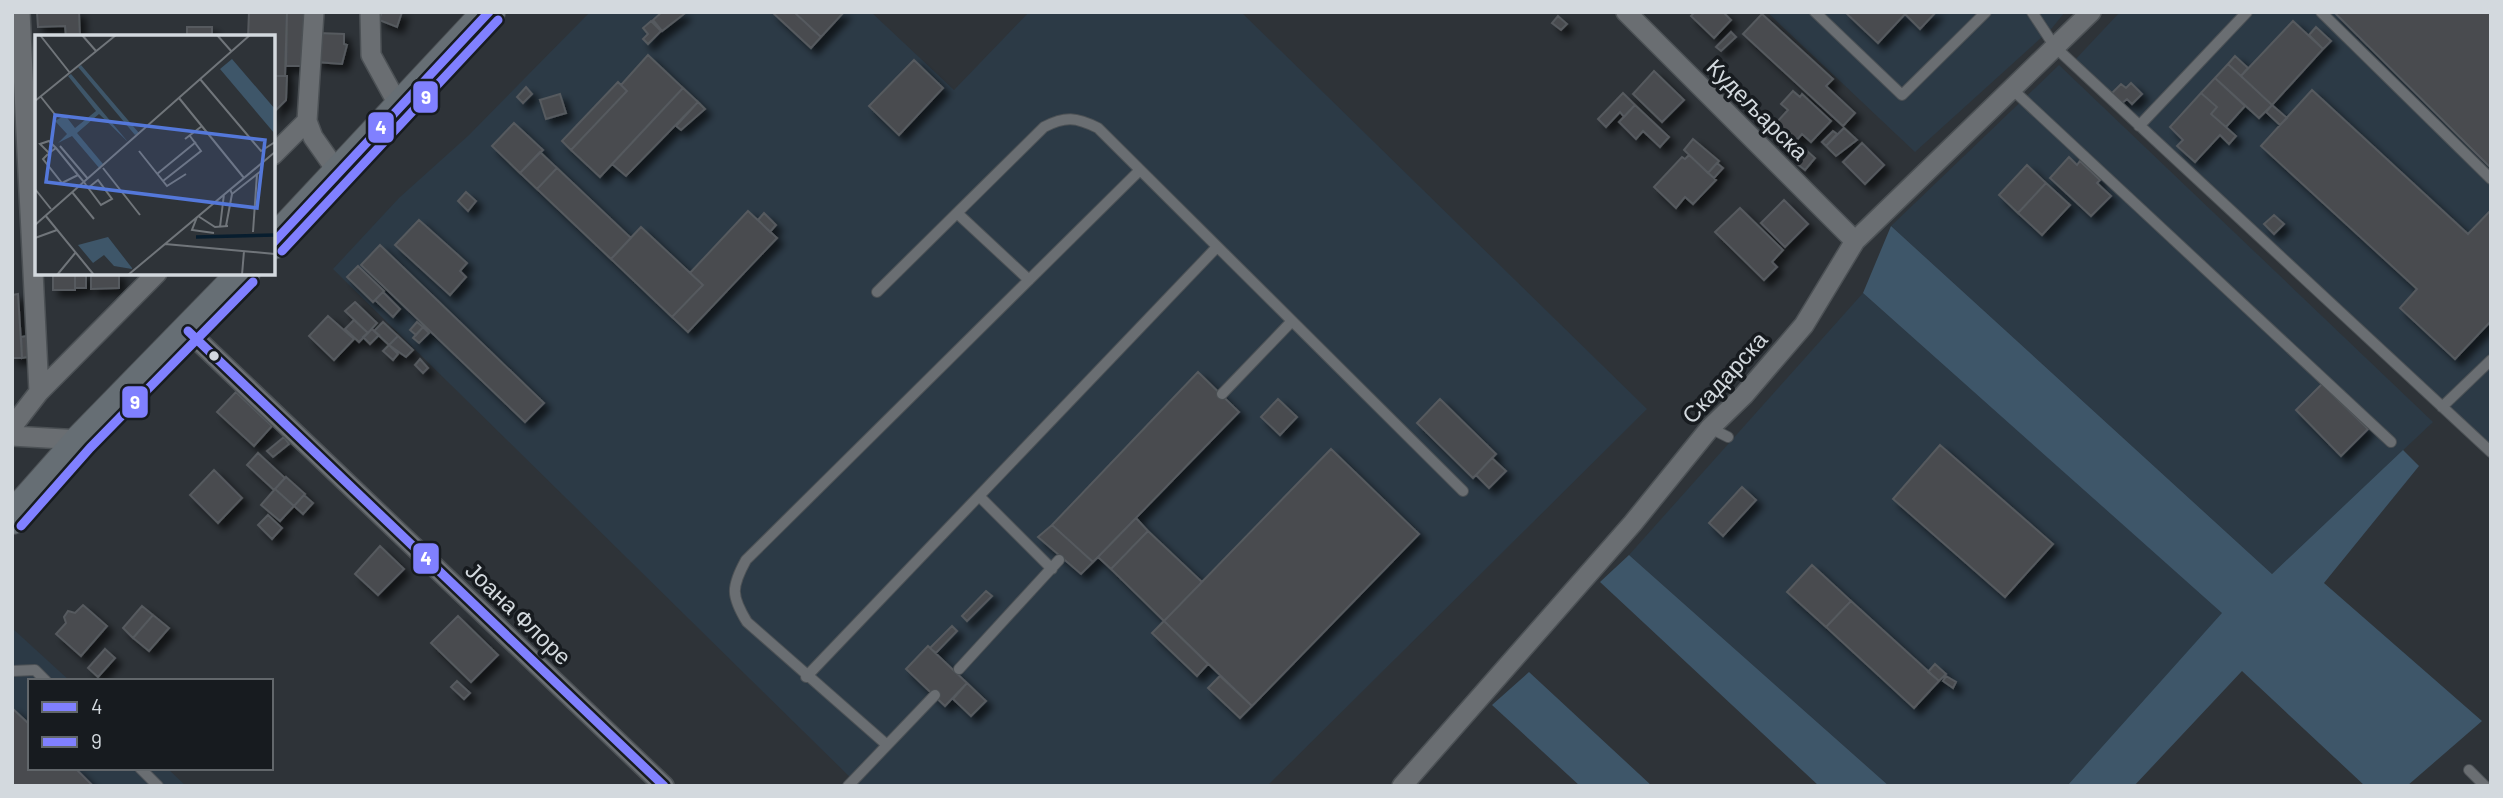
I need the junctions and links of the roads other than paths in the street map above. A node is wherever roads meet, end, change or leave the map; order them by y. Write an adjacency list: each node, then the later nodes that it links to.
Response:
1 (20, 12): 32 (street)
2 (314, 12): 15 (street)
3 (370, 12): 14 (street)
4 (489, 12): 14 (main road)
5 (1626, 12): 23 (street, Кудељарска)
6 (1815, 12): 7 (lane)
7 (1986, 12)
8 (2032, 12): 12 (lane)
9 (2091, 12): 12 (street, Скадарска)
10 (2247, 12): 16 (lane)
11 (2321, 12): 20 (lane)
12 (2055, 47): 13 (street, Скадарска); 16 (lane)
13 (2012, 89): 23 (street, Скадарска); 40 (lane)
14 (400, 108): 19 (main road)
15 (307, 121): 17 (street); 19 (street)
16 (2139, 126): 34 (lane)
17 (275, 153)
18 (1140, 170): 21 (lane); 24 (lane); 27 (lane)
19 (339, 174): 22 (main road)
20 (2491, 179)
21 (957, 213): 27 (lane); 28 (lane)
22 (275, 241)
23 (1855, 241): 36 (street, Скадарска)
24 (1216, 248): 29 (lane); 43 (lane)
25 (155, 275): 32 (street)
26 (242, 275): 30 (main road)
27 (1029, 280): 47 (lane)
28 (877, 292)
29 (1292, 321): 33 (lane); 42 (lane)
30 (188, 331): 39 (main road); 54 (street, Јоана Флоре)
31 (2491, 359): 34 (lane)
32 (39, 392): 35 (street)
33 (1222, 394)
34 (2442, 407): 41 (lane)
35 (12, 427)
36 (1710, 428): 38 (lane); 56 (street, Скадарска)
37 (12, 436): 39 (street)
38 (1728, 437)
39 (81, 440): 44 (main road)
40 (2391, 442)
41 (2491, 452)
42 (1463, 491)
43 (979, 496): 45 (lane); 47 (lane)
44 (12, 518)
45 (959, 669)
46 (12, 671): 48 (lane)
47 (806, 677): 50 (lane)
48 (44, 679)
49 (935, 695): 50 (lane)
50 (887, 745): 55 (lane)
51 (142, 770): 53 (lane)
52 (2469, 770): 57 (lane)
53 (158, 786)
54 (664, 786)
55 (848, 786)
56 (1402, 786)
57 (2485, 786)

